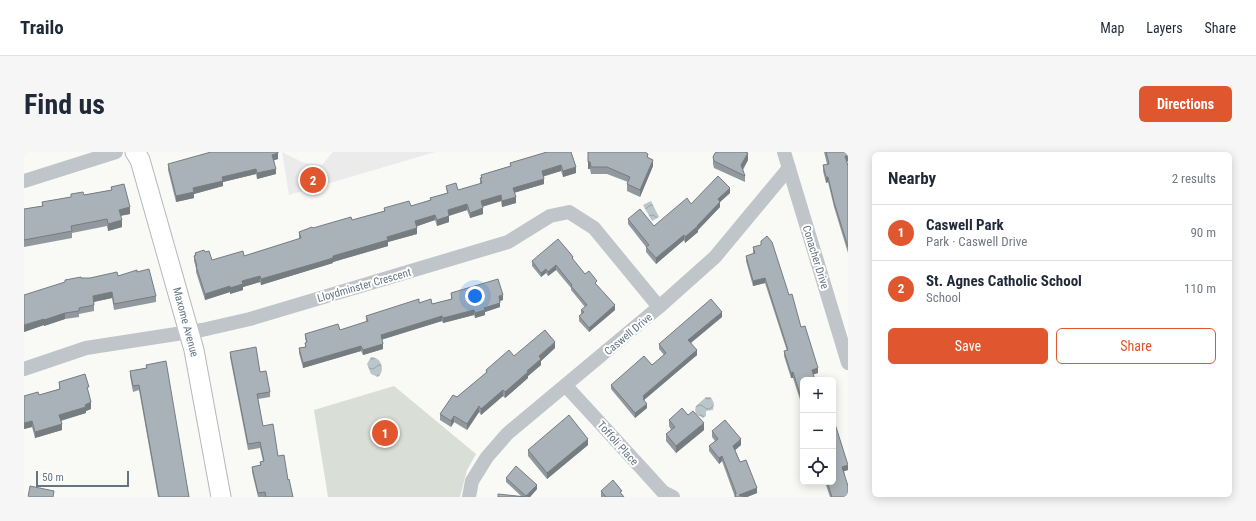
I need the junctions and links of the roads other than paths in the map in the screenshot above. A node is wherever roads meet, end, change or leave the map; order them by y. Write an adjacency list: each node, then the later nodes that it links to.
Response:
1 (116, 152): 5 (street)
2 (135, 152): 7 (street, Maxome Avenue)
3 (784, 152): 4 (street, Conacher Drive)
4 (789, 168): 6 (street, Caswell Drive); 8 (street, Conacher Drive)
5 (24, 180)
6 (659, 307): 7 (street, Lloydminster Crescent); 10 (street, Caswell Drive)
7 (190, 332): 9 (street, Lloydminster Crescent); 11 (street, Maxome Avenue)
8 (848, 363)
9 (24, 369)
10 (566, 386): 12 (street, Caswell Drive); 13 (street, Toffoli Place)
11 (221, 497)
12 (469, 497)
13 (673, 497)

